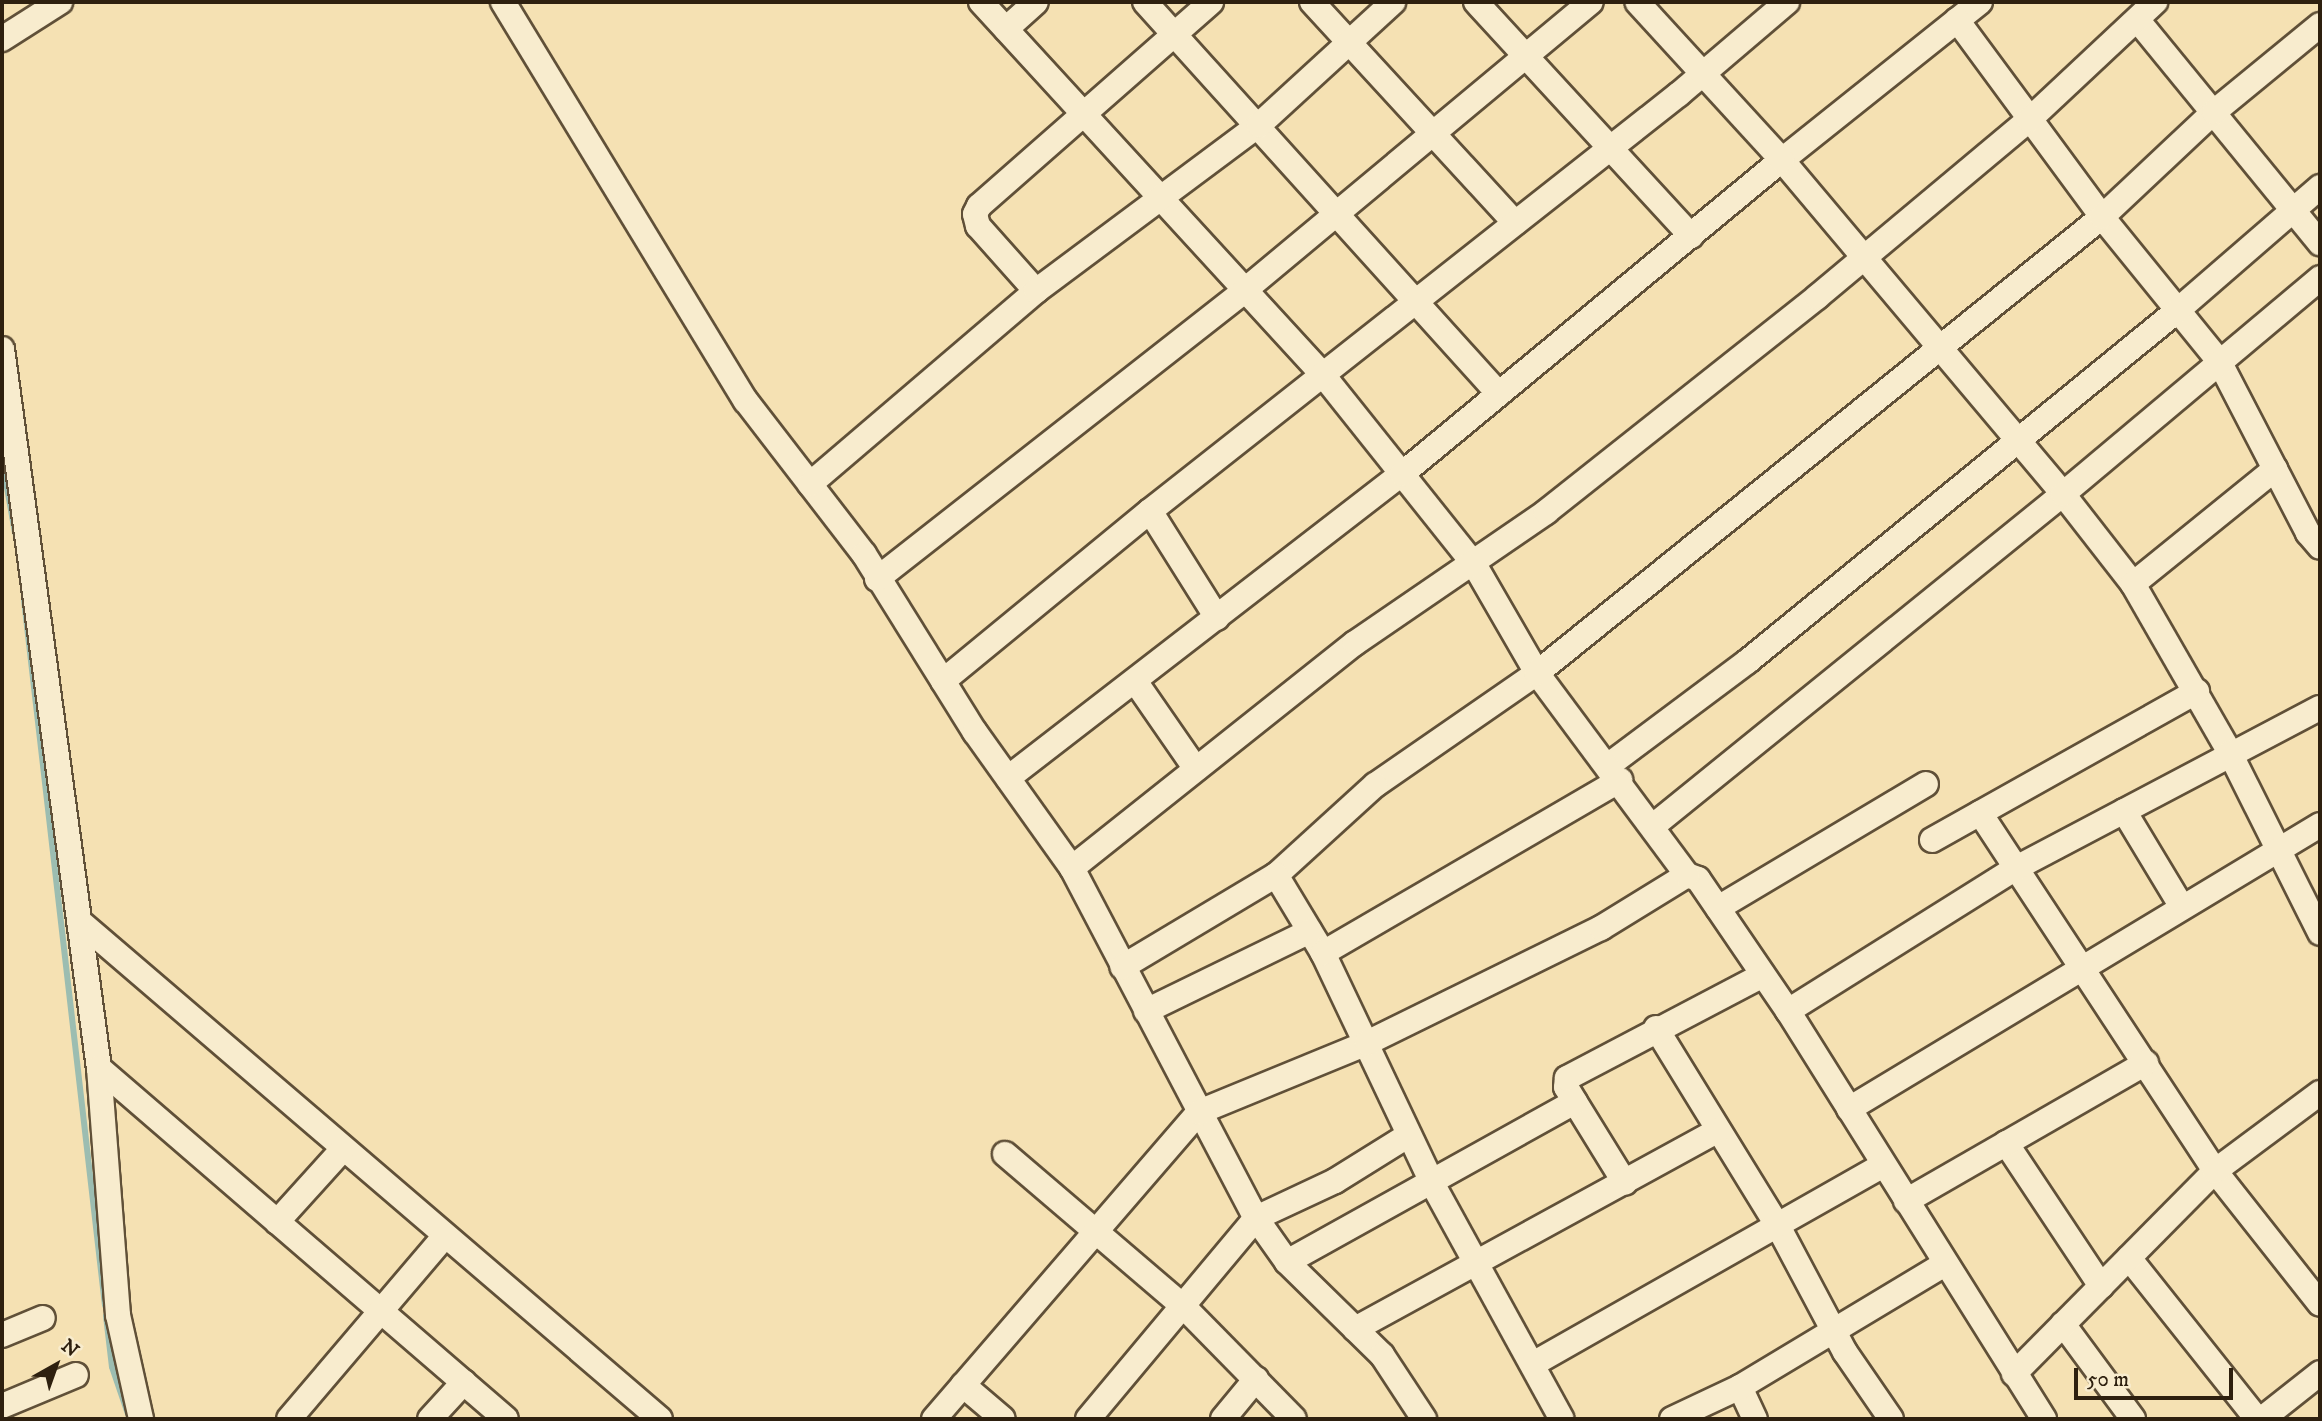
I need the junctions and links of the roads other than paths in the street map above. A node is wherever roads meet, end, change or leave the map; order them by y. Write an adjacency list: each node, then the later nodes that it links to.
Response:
1 (60, 2): 19 (street)
2 (503, 2): 52 (street)
3 (981, 2): 17 (street)
4 (1036, 2): 17 (street)
5 (1145, 2): 18 (street)
6 (1212, 2): 18 (street)
7 (1312, 2): 20 (street)
8 (1394, 2): 20 (street)
9 (1476, 2): 21 (street)
10 (1591, 2): 21 (street)
11 (1637, 2): 22 (street)
12 (1787, 2): 22 (street)
13 (1978, 2): 15 (street)
14 (2150, 7): 24 (street); 25 (street)
15 (1957, 20): 25 (street); 29 (street)
16 (2320, 25): 24 (street)
17 (1006, 29): 23 (street)
18 (1172, 33): 23 (street); 26 (street)
19 (2, 39)
20 (1347, 40): 26 (street); 27 (street)
21 (1527, 55): 27 (street); 28 (street)
22 (1703, 74): 28 (street); 29 (street)
23 (1083, 111): 31 (street); 41 (street)
24 (2214, 112): 32 (street); 34 (street)
25 (2029, 120): 34 (street); 38 (street)
26 (1259, 125): 31 (street); 33 (street)
27 (1433, 133): 33 (street); 35 (street)
28 (1612, 147): 35 (street); 36 (street)
29 (1782, 160): 36 (street); 38 (street)
30 (2320, 187): 32 (street)
31 (1163, 200): 40 (street); 41 (street)
32 (2295, 210): 37 (street); 43 (street)
33 (1336, 213): 40 (street); 42 (street)
34 (2102, 217): 43 (street); 45 (street)
35 (1515, 223): 42 (street)
36 (1691, 236): 48 (street)
37 (2320, 243)
38 (1864, 257): 45 (street); 56 (street)
39 (2320, 278): 46 (street)
40 (1245, 290): 47 (street); 57 (street)
41 (1036, 291): 52 (street)
42 (1416, 301): 47 (street); 48 (street)
43 (2178, 310): 46 (street); 49 (street)
44 (2, 349): 82 (street)
45 (1939, 351): 49 (street); 60 (street)
46 (2219, 361): 50 (street); 53 (street)
47 (1323, 375): 51 (street); 54 (street)
48 (1499, 394): 51 (street)
49 (2016, 439): 53 (street); 67 (street)
50 (2275, 469): 55 (street); 58 (street)
51 (1402, 474): 56 (street); 59 (street)
52 (810, 484): 57 (street)
53 (2063, 494): 58 (street); 73 (street)
54 (1150, 510): 59 (street); 61 (street)
55 (2320, 547)
56 (1474, 565): 60 (street); 66 (street)
57 (877, 579): 61 (street)
58 (2133, 584): 63 (street)
59 (1217, 618): 62 (street)
60 (1537, 673): 67 (street); 78 (street)
61 (943, 681): 68 (street)
62 (1135, 681): 66 (street); 68 (street)
63 (2197, 691): 65 (street); 71 (street)
64 (2320, 708): 65 (street)
65 (2230, 753): 70 (street); 75 (street)
66 (1196, 769): 77 (street)
67 (1615, 773): 73 (street); 85 (street)
68 (1008, 778): 77 (street)
69 (1926, 784): 80 (street)
70 (2124, 811): 76 (street); 81 (street)
71 (1980, 813): 74 (street); 76 (street)
72 (2320, 825): 75 (street)
73 (1653, 826): 79 (street)
74 (1932, 840)
75 (2281, 849): 81 (street); 84 (street)
76 (2018, 867): 87 (street); 90 (street)
77 (1072, 868): 86 (street)
78 (1276, 875): 83 (street); 86 (street)
79 (1687, 875): 80 (street); 92 (street)
80 (1718, 908): 88 (street)
81 (2182, 908): 87 (street)
82 (79, 921): 94 (street); 102 (street)
83 (1310, 931): 85 (street); 89 (street)
84 (2320, 933)
85 (1323, 953): 92 (street)
86 (1122, 967): 89 (street)
87 (2082, 967): 93 (street); 97 (street)
88 (1763, 975): 90 (street); 91 (street)
89 (1146, 1011): 98 (street)
90 (1788, 1011): 97 (street)
91 (1656, 1028): 96 (street); 99 (street)
92 (1367, 1044): 98 (street); 100 (street)
93 (2146, 1063): 101 (street); 105 (street)
94 (99, 1068): 110 (street); 137 (street)
95 (2318, 1099): 105 (street)
96 (1575, 1102): 106 (street); 107 (street)
97 (1849, 1109): 104 (street)
98 (1199, 1112): 109 (street); 112 (street)
99 (1718, 1130): 107 (street); 111 (street)
100 (1409, 1135): 106 (street); 109 (street)
101 (2006, 1143): 108 (street); 118 (street)
102 (343, 1149): 110 (street); 113 (street)
103 (1005, 1154): 112 (street)
104 (1884, 1165): 108 (street); 111 (street)
105 (2215, 1171): 114 (street); 119 (street)
106 (1432, 1183): 115 (street); 116 (street)
107 (1625, 1183): 116 (street)
108 (1906, 1201): 117 (street)
109 (1256, 1218): 115 (street); 120 (street)
110 (278, 1222): 121 (street)
111 (1779, 1228): 125 (street); 127 (street)
112 (1095, 1231): 120 (street); 133 (street)
113 (446, 1236): 121 (street); 141 (street)
114 (2129, 1258): 118 (street); 153 (street)
115 (1287, 1262): 124 (street)
116 (1476, 1264): 124 (street); 127 (street)
117 (1945, 1264): 125 (street); 129 (street)
118 (2101, 1286): 123 (street)
119 (2320, 1304)
120 (1183, 1306): 131 (street); 144 (street)
121 (381, 1311): 132 (street); 138 (street)
122 (43, 1318): 126 (street)
123 (2063, 1324): 129 (street); 152 (street)
124 (1354, 1329): 136 (street)
125 (1833, 1331): 134 (street); 150 (street)
126 (2, 1335)
127 (1534, 1364): 147 (street)
128 (2320, 1373): 153 (street)
129 (2014, 1374): 151 (street)
130 (76, 1375): 135 (street)
131 (1255, 1379): 145 (street); 146 (street)
132 (464, 1382): 139 (street); 140 (street)
133 (963, 1385): 142 (street); 143 (street)
134 (1740, 1387): 148 (street); 149 (street)
135 (2, 1406)
136 (1420, 1417)
137 (141, 1419)
138 (289, 1419)
139 (430, 1419)
140 (506, 1419)
141 (660, 1419)
142 (934, 1419)
143 (1003, 1419)
144 (1088, 1419)
145 (1223, 1419)
146 (1294, 1419)
147 (1562, 1419)
148 (1672, 1419)
149 (1755, 1419)
150 (1891, 1419)
151 (2044, 1419)
152 (2133, 1419)
153 (2260, 1419)

